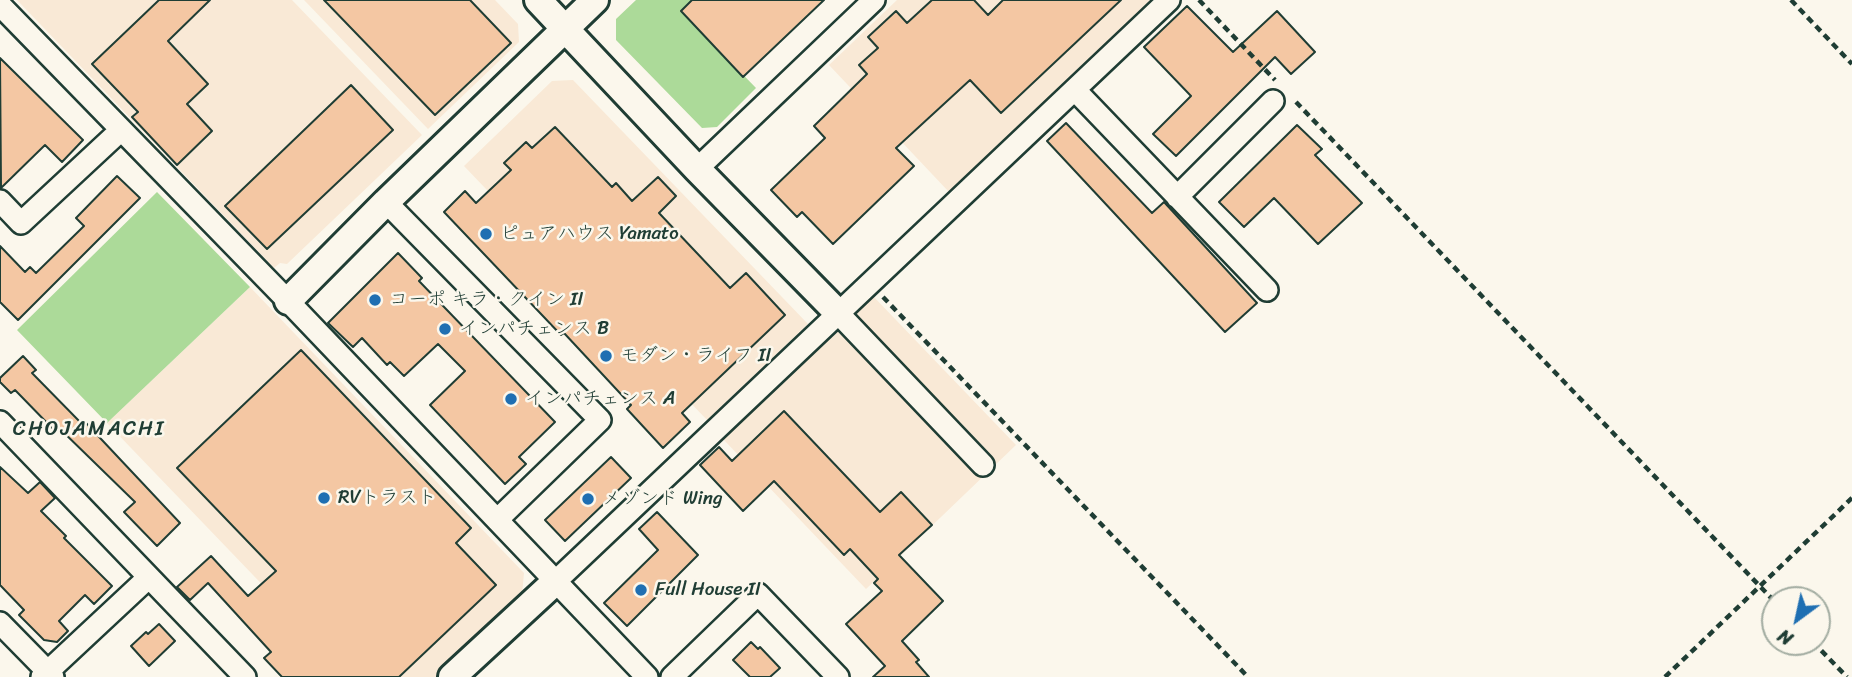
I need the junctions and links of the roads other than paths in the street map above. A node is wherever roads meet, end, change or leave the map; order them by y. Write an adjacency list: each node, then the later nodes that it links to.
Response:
1 (538, 0): 6 (street)
2 (595, 0): 6 (street)
3 (874, 0): 10 (street)
4 (1169, 0): 7 (street)
5 (0, 5): 9 (street)
6 (565, 28): 10 (street); 13 (street)
7 (1075, 90): 11 (street); 16 (street)
8 (1275, 91): 11 (street)
9 (121, 130): 12 (street); 15 (street)
10 (697, 169): 16 (street)
11 (1177, 197): 14 (street)
12 (0, 201)
13 (386, 202): 15 (street); 19 (street)
14 (1267, 290)
15 (288, 301): 19 (street)
16 (839, 314): 18 (street); 21 (street)
17 (0, 422): 20 (street)
18 (983, 466)
19 (497, 520): 21 (street)
20 (148, 578): 23 (street); 24 (street)
21 (556, 581): 25 (street); 26 (street)
22 (0, 623): 23 (street)
23 (47, 675)
24 (245, 677)
25 (452, 677)
26 (647, 677)
27 (672, 677): 28 (street)
28 (838, 677)

